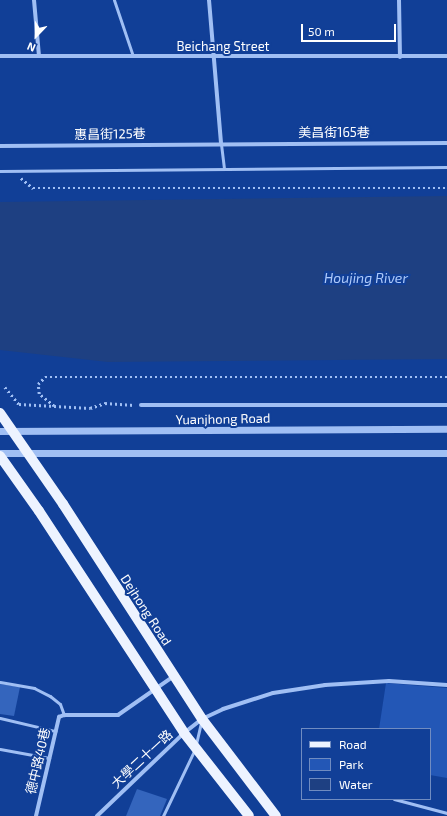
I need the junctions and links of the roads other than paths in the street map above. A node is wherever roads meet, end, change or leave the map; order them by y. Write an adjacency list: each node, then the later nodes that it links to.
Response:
1 (34, 0): 7 (street)
2 (114, 0): 8 (lane)
3 (209, 0): 5 (street)
4 (399, 0): 9 (street)
5 (212, 55): 8 (street, Beichang Street); 9 (street, Beichang Street); 11 (street)
6 (0, 56): 7 (street, Beichang Street)
7 (39, 56): 8 (street, Beichang Street)
8 (133, 56)
9 (400, 56): 10 (street, Beichang Street)
10 (447, 56)
11 (220, 142): 12 (street, 美昌街165巷); 13 (street, 惠昌街125巷); 15 (lane)
12 (447, 143)
13 (0, 146)
14 (447, 167): 15 (lane)
15 (224, 169): 16 (lane)
16 (0, 171)
17 (447, 405): 18 (street)
18 (141, 406)
19 (0, 413): 22 (main road, Dejhong Road)
20 (447, 429): 22 (street, Yuanjhong Road)
21 (0, 431): 22 (street, Yuanjhong Road)
22 (13, 431): 24 (main road, Dejhong Road)
23 (0, 453): 24 (street)
24 (28, 453): 25 (street); 27 (main road, Dejhong Road)
25 (447, 453)
26 (0, 456): 30 (main road)
27 (174, 676): 30 (street, 德中路40巷); 33 (main road, Dejhong Road)
28 (0, 682): 31 (lane)
29 (447, 685): 33 (street, 大學二十一路)
30 (154, 690): 31 (street, 德中路40巷); 35 (main road)
31 (64, 715): 34 (street, 德中路40巷)
32 (0, 718): 34 (lane)
33 (202, 719): 35 (street, 大學二十一路); 36 (lane); 45 (main road, Dejhong Road)
34 (55, 731): 38 (street, 德中路40巷)
35 (184, 734): 36 (main road); 42 (street, 大學二十一路)
36 (195, 748): 43 (lane); 44 (main road)
37 (0, 749): 38 (lane)
38 (48, 758): 41 (street, 德中路40巷)
39 (398, 800): 40 (lane)
40 (447, 813)
41 (36, 816)
42 (98, 816)
43 (163, 816)
44 (250, 816)
45 (276, 816)

